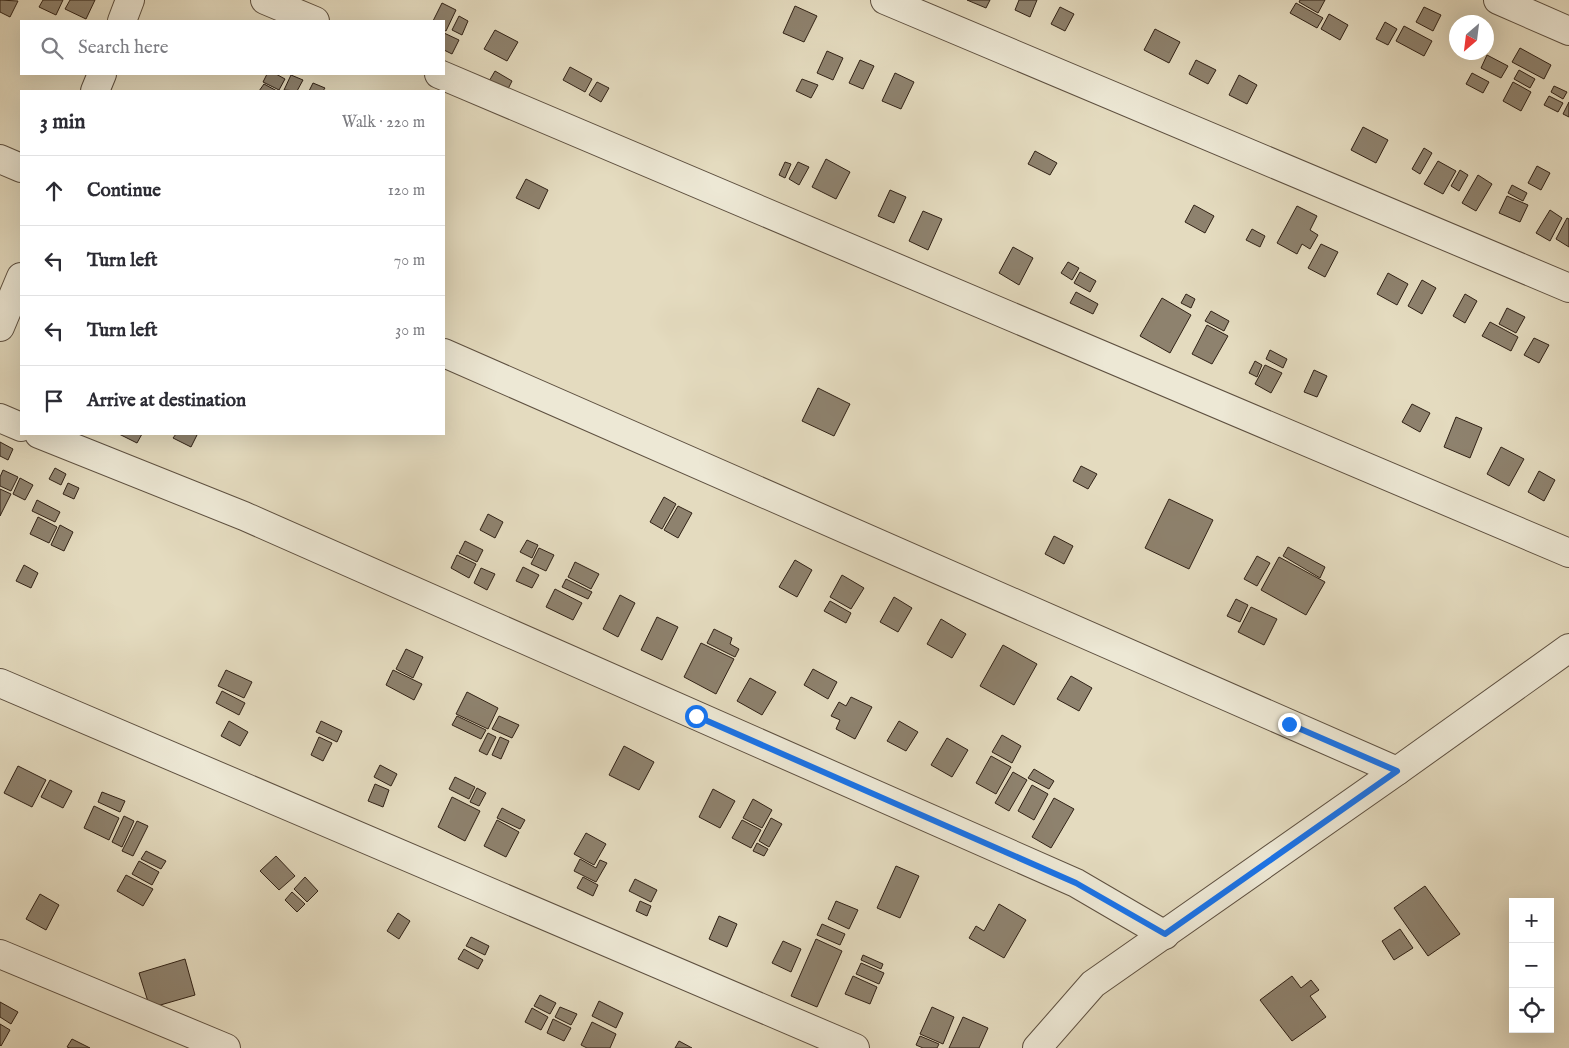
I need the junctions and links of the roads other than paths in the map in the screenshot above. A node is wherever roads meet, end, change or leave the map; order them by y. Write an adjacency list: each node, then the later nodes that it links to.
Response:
1 (130, 0): 5 (street)
2 (265, 0): 6 (street)
3 (884, 0): 14 (street)
4 (1498, 0): 7 (street)
5 (122, 20)
6 (313, 20)
7 (1569, 31)
8 (102, 75): 10 (street)
9 (440, 75): 20 (street)
10 (95, 90)
11 (0, 159): 12 (street)
12 (20, 168)
13 (20, 279): 15 (street)
14 (1569, 288)
15 (0, 327)
16 (445, 353): 23 (street)
17 (0, 418): 18 (street)
18 (20, 426)
19 (42, 435): 24 (street)
20 (1569, 553)
21 (1569, 648): 23 (street)
22 (0, 683): 27 (street)
23 (1397, 771): 24 (street)
24 (1165, 934): 28 (street)
25 (0, 954): 26 (street)
26 (226, 1048)
27 (855, 1048)
28 (1037, 1048)

